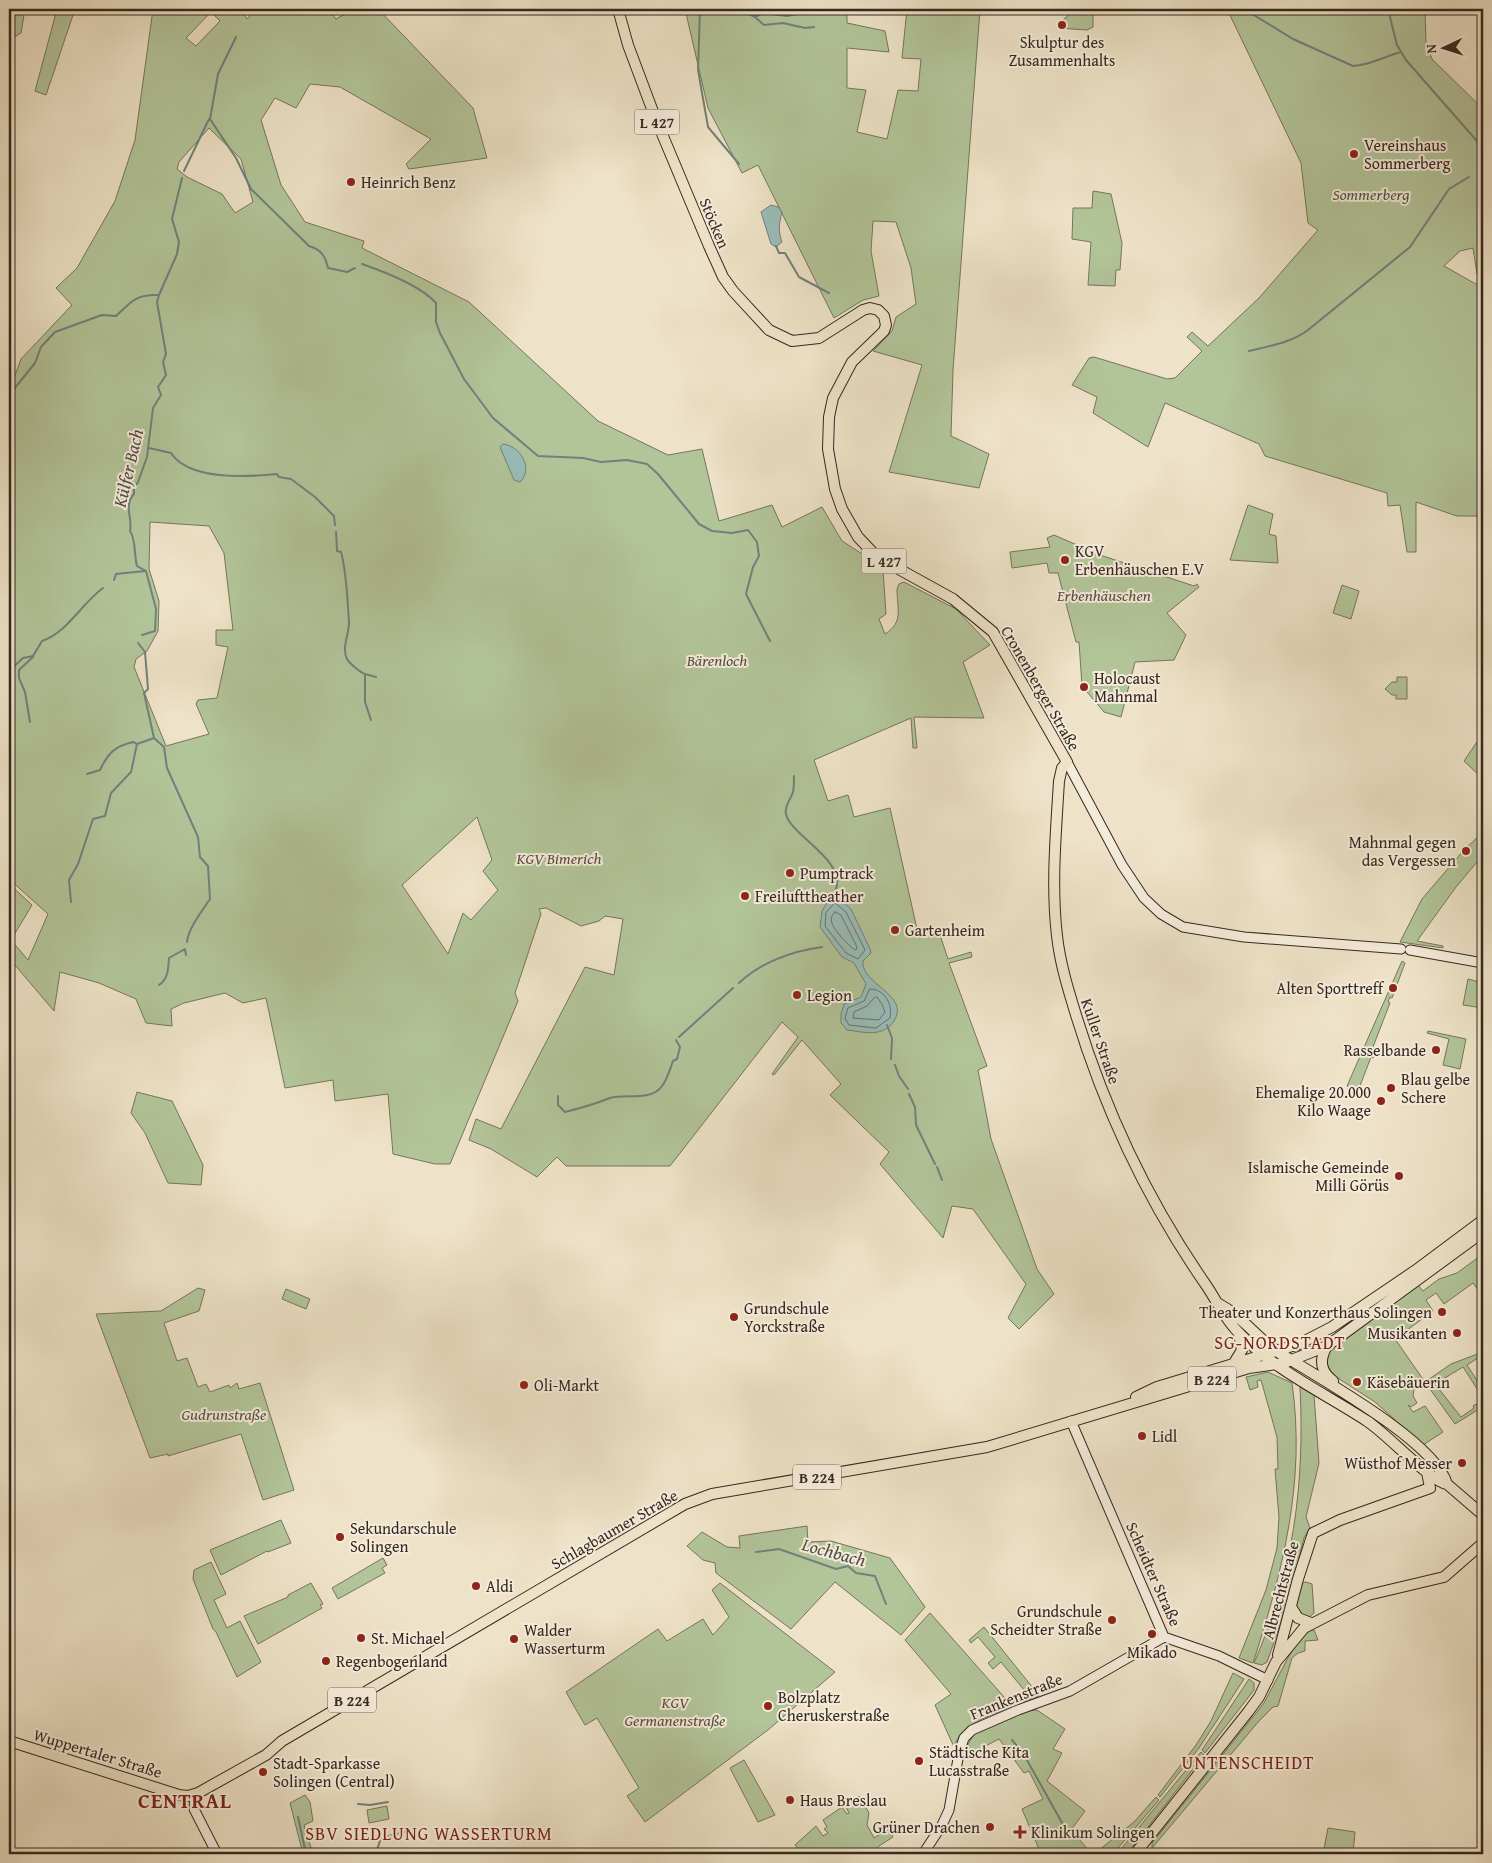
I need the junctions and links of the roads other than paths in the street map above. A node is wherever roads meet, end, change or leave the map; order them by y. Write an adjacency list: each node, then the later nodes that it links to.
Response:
1 (618, 9): 2 (main road, Stöcken / L 427)
2 (870, 308): 3 (main road, Cronenberger Straße / L 427)
3 (1067, 762): 4 (street, Cronenberger Straße / L 427); 7 (main road, Kuller Straße)
4 (1483, 963)
5 (1483, 1220): 10 (main road, B 224)
6 (1483, 1232): 9 (main road, B 224)
7 (1219, 1304): 8 (main road, Kuller Straße); 10 (main road, Kuller Straße)
8 (1239, 1334): 10 (main road, Kuller Straße); 11 (main road)
9 (1327, 1346): 10 (main road, B 224); 13 (main road)
10 (1278, 1358): 11 (main road, Schlagbaumer Straße / B 224); 12 (main road, Schlagbaumer Straße / B 224); 13 (main road); 16 (main road)
11 (1234, 1363): 12 (main road, Schlagbaumer Straße / B 224)
12 (1114, 1407): 14 (main road, Schlagbaumer Straße / B 224)
13 (1370, 1408): 15 (main road)
14 (1071, 1421): 24 (street, Scheidter Straße); 28 (main road, Schlagbaumer Straße / B 224)
15 (1423, 1452): 16 (main road); 18 (main road)
16 (1415, 1460): 17 (main road)
17 (1426, 1472): 18 (main road); 19 (main road)
18 (1447, 1484): 19 (main road, Albrechtstraße); 20 (main road)
19 (1430, 1488): 22 (main road, Albrechtstraße)
20 (1483, 1516)
21 (1483, 1543): 23 (main road)
22 (1290, 1607): 23 (main road); 25 (main road, Albrechtstraße)
23 (1311, 1623): 25 (main road)
24 (1164, 1637): 26 (street, Scheidter Straße); 32 (street, Frankenstraße)
25 (1276, 1662): 26 (main road)
26 (1268, 1680): 33 (main road)
27 (9, 1741): 29 (main road, Wuppertaler Straße)
28 (198, 1790): 29 (main road, Schlagbaumer Straße / B 224); 30 (street)
29 (179, 1794): 30 (street)
30 (194, 1809): 31 (street)
31 (217, 1854)
32 (923, 1854)
33 (1135, 1854)

